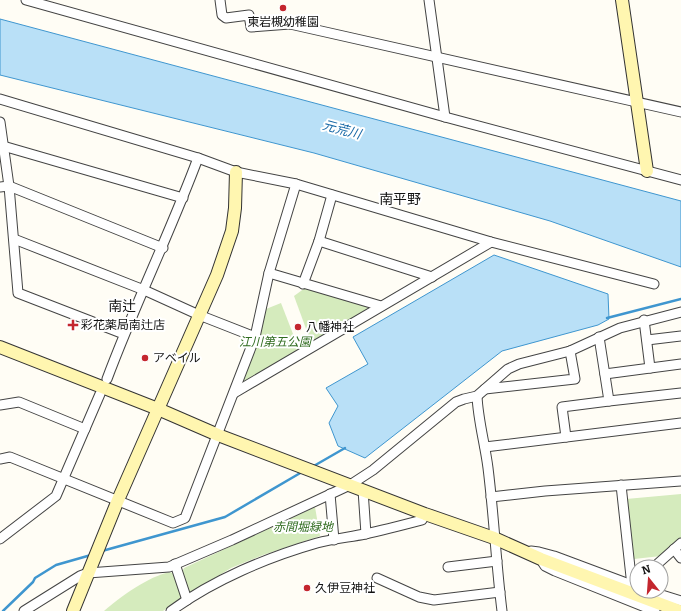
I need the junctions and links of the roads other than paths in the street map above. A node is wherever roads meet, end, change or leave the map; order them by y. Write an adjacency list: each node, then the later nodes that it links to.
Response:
1 (26, 0): 9 (street)
2 (220, 0): 5 (street)
3 (429, 0): 5 (street)
4 (622, 0): 7 (street)
5 (437, 58): 7 (street); 9 (street)
6 (0, 99): 12 (street)
7 (637, 102): 8 (street); 13 (street)
8 (681, 112)
9 (445, 117): 13 (street)
10 (0, 122): 11 (street)
11 (3, 146): 17 (street); 19 (street)
12 (198, 158): 14 (street); 19 (street)
13 (647, 171): 15 (street)
14 (236, 172): 16 (street); 31 (street)
15 (681, 180)
16 (296, 184): 18 (street); 24 (street)
17 (5, 187): 20 (street); 23 (street)
18 (332, 195): 21 (street); 22 (street)
19 (183, 198): 23 (street)
20 (14, 239): 28 (street); 33 (street)
21 (318, 241): 25 (street); 26 (street)
22 (491, 242): 25 (street); 27 (street)
23 (162, 248): 28 (street)
24 (269, 273): 26 (street); 35 (street)
25 (432, 277): 29 (street)
26 (303, 284): 29 (street)
27 (654, 284)
28 (144, 290): 31 (street); 33 (street)
29 (381, 306): 46 (street)
30 (681, 312): 32 (street)
31 (199, 315): 35 (street); 51 (street)
32 (644, 320): 36 (street); 37 (street)
33 (124, 334): 43 (street)
34 (681, 336): 37 (street)
35 (255, 337): 46 (street)
36 (599, 337): 39 (street); 42 (street)
37 (647, 340): 41 (street)
38 (0, 347): 51 (street)
39 (570, 351): 44 (street); 44 (street)
40 (681, 364): 41 (street)
41 (650, 368): 42 (street)
42 (605, 374): 49 (street)
43 (107, 379)
44 (485, 388): 48 (street)
45 (681, 392): 49 (street)
46 (234, 393): 54 (street)
47 (100, 394): 53 (street)
48 (477, 396): 56 (street); 60 (street)
49 (608, 401): 55 (street)
50 (0, 405): 53 (street)
51 (158, 409): 54 (street); 65 (street)
52 (681, 423): 55 (street)
53 (85, 429): 58 (street)
54 (218, 435): 60 (street); 65 (street)
55 (566, 437): 56 (street)
56 (485, 447): 64 (street)
57 (0, 459): 58 (street)
58 (63, 478): 65 (street); 69 (street)
59 (681, 481): 61 (street)
60 (350, 485): 62 (street); 63 (street)
61 (621, 485): 64 (street); 76 (street)
62 (363, 490): 66 (street); 67 (street)
63 (330, 494): 70 (street); 79 (street)
64 (491, 497): 68 (street)
65 (118, 500): 81 (street)
66 (425, 514): 67 (street); 68 (street)
67 (366, 534): 70 (street)
68 (494, 538): 73 (street); 78 (street)
69 (0, 539)
70 (334, 540): 86 (street)
71 (681, 543): 72 (street)
72 (674, 549): 74 (street); 77 (street)
73 (521, 550): 75 (street); 83 (street)
74 (681, 558)
75 (541, 559): 88 (street); 94 (street)
76 (631, 559)
77 (663, 559)
78 (496, 561): 80 (street); 84 (street)
79 (175, 564): 81 (street); 86 (street)
80 (448, 567)
81 (88, 573): 89 (street); 90 (street)
82 (376, 578): 84 (street)
83 (629, 583)
84 (500, 592): 92 (street)
85 (669, 597): 87 (street)
86 (187, 600): 91 (street)
87 (681, 601)
88 (636, 607): 93 (street)
89 (24, 611)
90 (73, 611)
91 (171, 611)
92 (502, 611)
93 (655, 611)
94 (679, 611)

